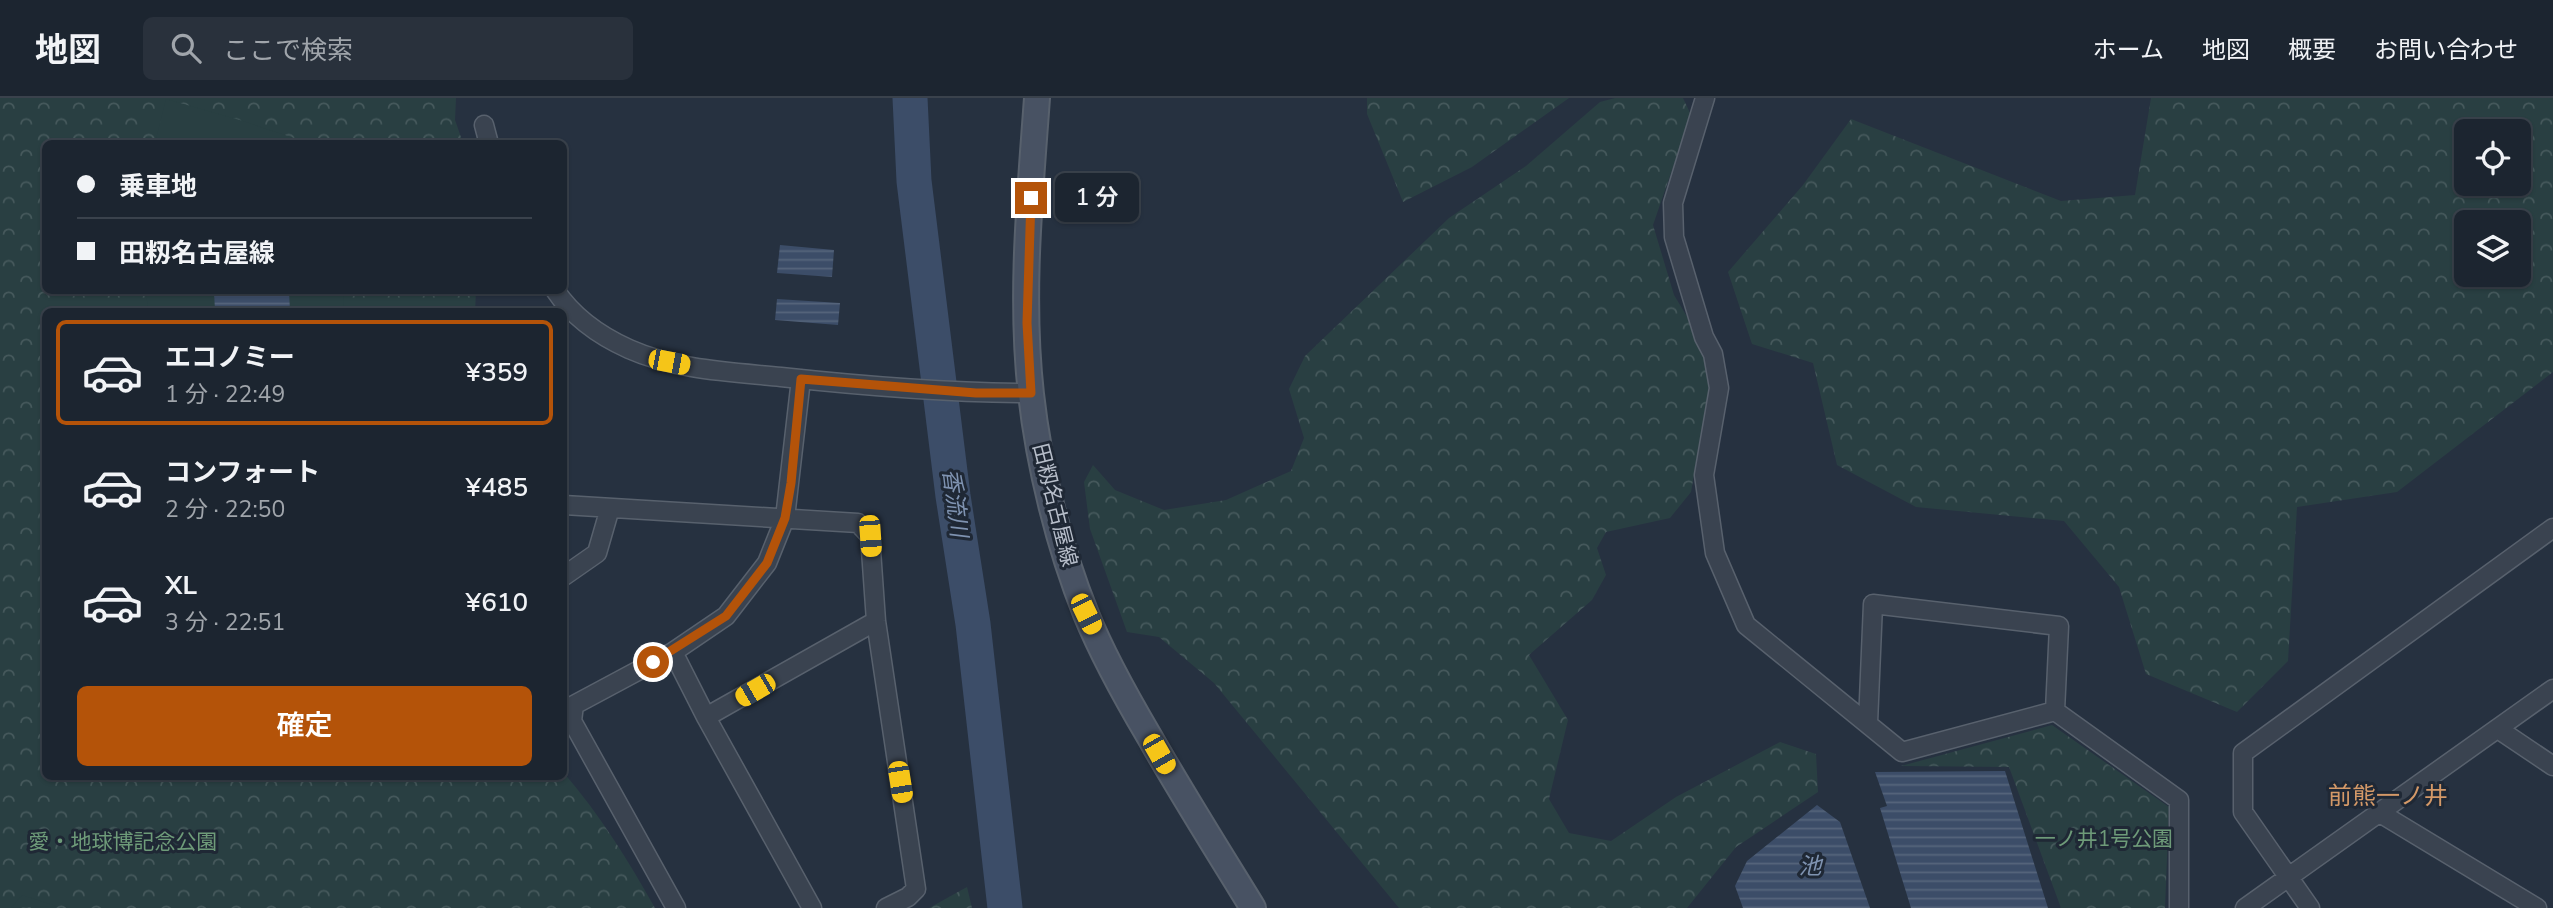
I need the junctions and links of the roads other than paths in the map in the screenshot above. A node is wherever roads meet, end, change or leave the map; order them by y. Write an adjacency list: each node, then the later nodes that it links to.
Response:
1 (1037, 98): 7 (main road, 田籾名古屋線)
2 (1705, 98): 19 (street)
3 (484, 125): 4 (street)
4 (488, 140)
5 (567, 308): 6 (street)
6 (801, 379): 7 (street); 10 (street)
7 (1031, 393): 27 (main road, 田籾名古屋線)
8 (567, 505): 9 (street)
9 (610, 508): 10 (street); 12 (street)
10 (785, 518): 13 (street); 14 (street)
11 (2553, 528): 23 (street)
12 (567, 574)
13 (876, 621): 18 (street); 26 (street)
14 (673, 652): 16 (street); 18 (street)
15 (2553, 688): 20 (street)
16 (569, 700): 24 (street)
17 (2055, 711): 19 (street); 19 (street); 28 (street)
18 (706, 718): 25 (street)
19 (1867, 723)
20 (2498, 730): 21 (street); 22 (street)
21 (2553, 765)
22 (2380, 813): 23 (street); 31 (street)
23 (2288, 877): 29 (street); 30 (street)
24 (676, 908)
25 (812, 908)
26 (886, 908)
27 (1253, 908)
28 (2179, 908)
29 (2245, 908)
30 (2310, 908)
31 (2537, 908)

